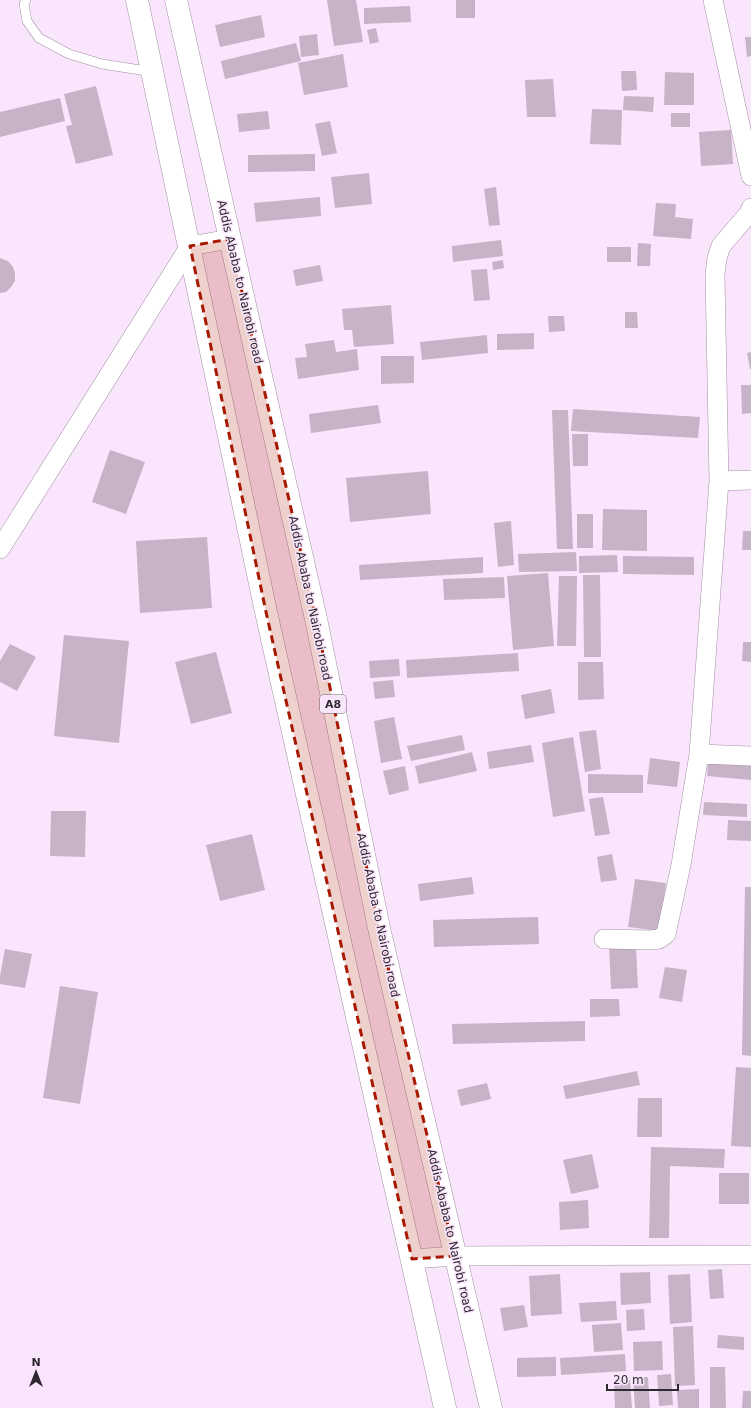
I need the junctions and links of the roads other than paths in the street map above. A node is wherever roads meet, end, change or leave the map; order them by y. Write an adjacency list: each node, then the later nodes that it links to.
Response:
1 (26, 0): 5 (lane)
2 (137, 0): 5 (highway)
3 (176, 0): 8 (highway, Addis Ababa to Nairobi road / A8)
4 (713, 0): 6 (street)
5 (153, 72): 9 (highway)
6 (751, 176)
7 (751, 208): 11 (street)
8 (230, 239): 9 (street); 17 (highway, Addis Ababa to Nairobi road / A8)
9 (190, 246): 12 (street); 18 (highway)
10 (751, 480): 11 (street)
11 (719, 481): 13 (street)
12 (0, 549)
13 (699, 754): 14 (street); 15 (street)
14 (751, 756)
15 (604, 939)
16 (751, 1255): 17 (street)
17 (455, 1256): 18 (street); 20 (highway, Addis Ababa to Nairobi road / A8)
18 (412, 1259): 19 (highway)
19 (445, 1408)
20 (491, 1408)

